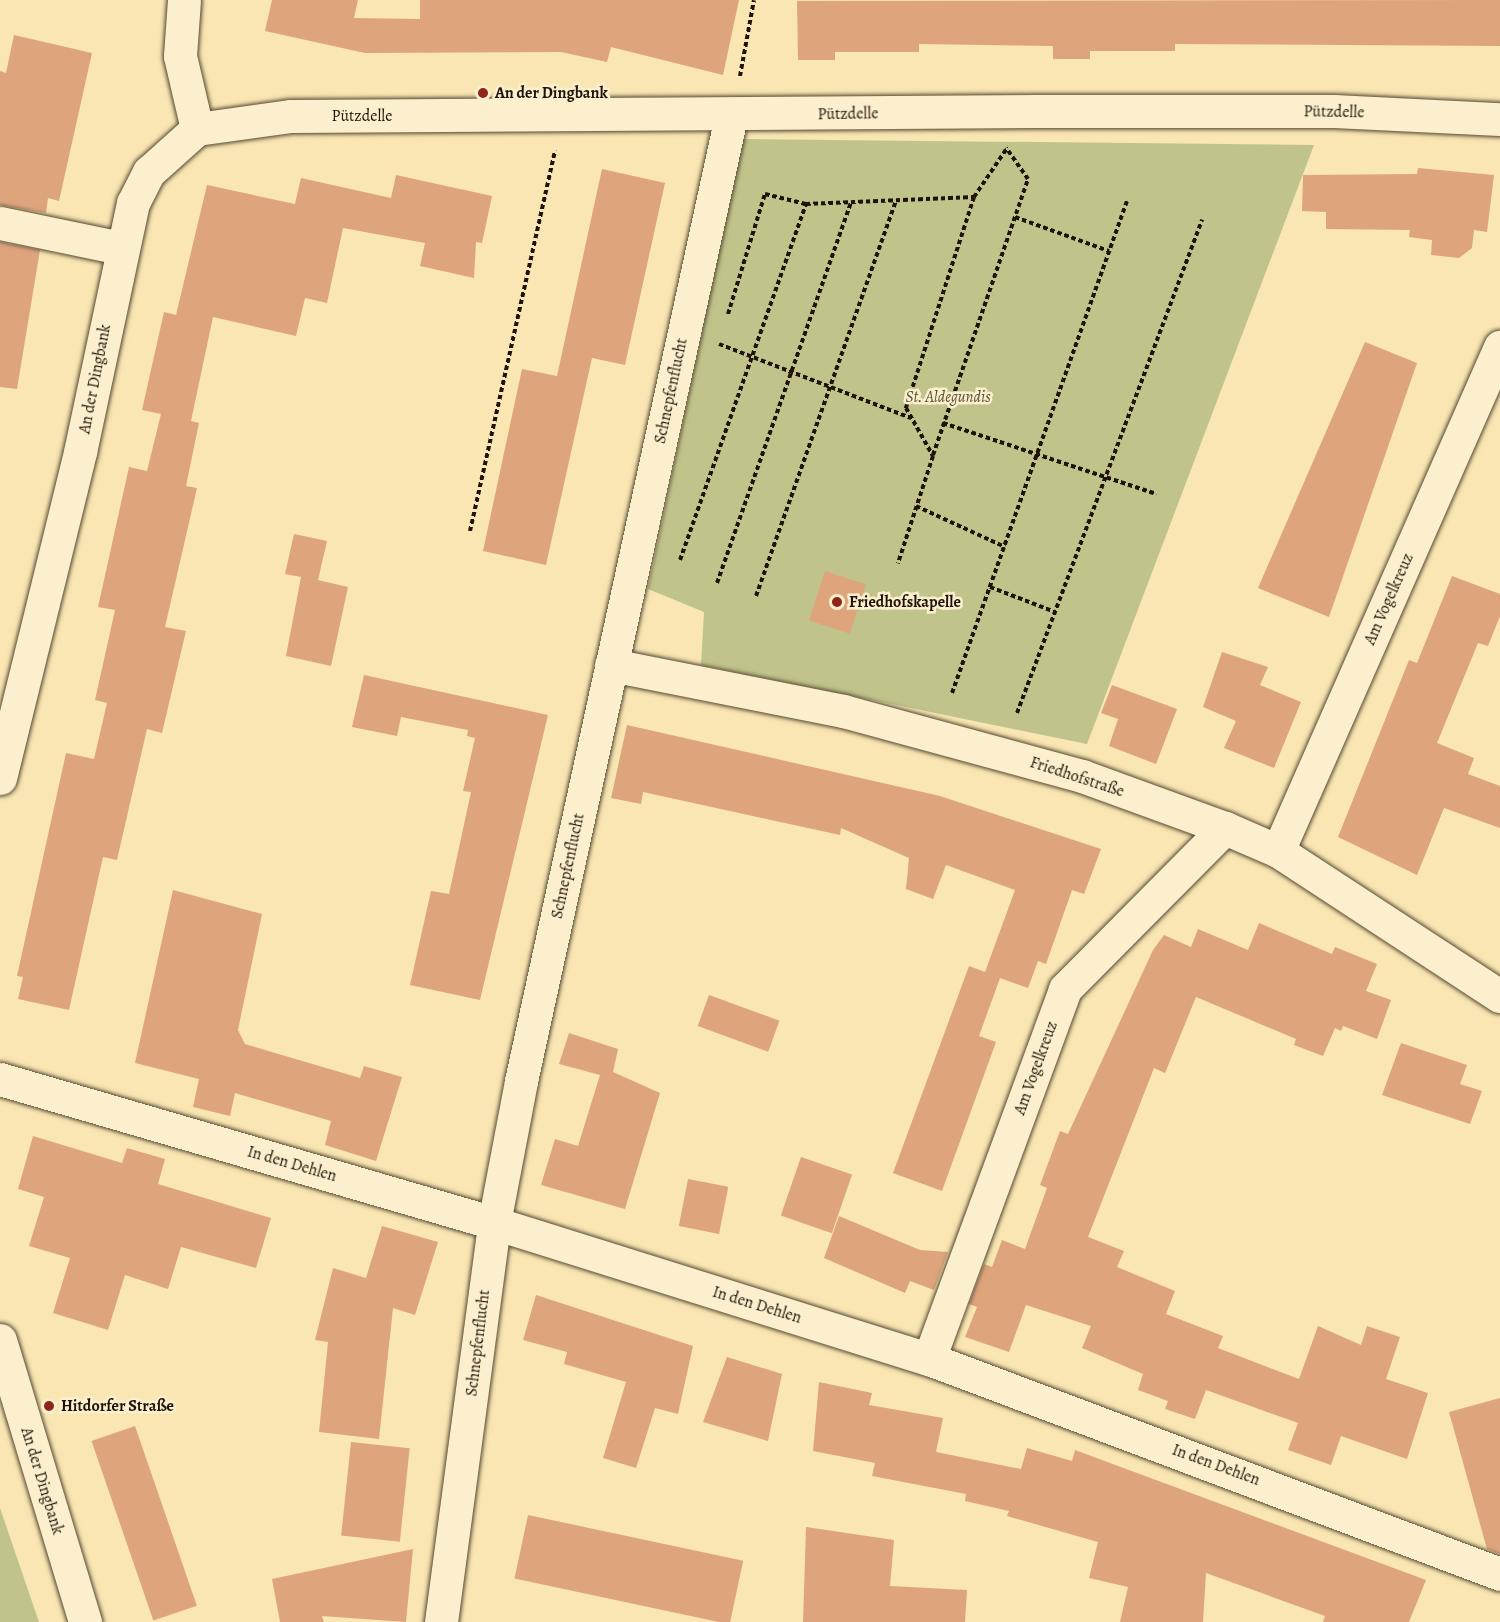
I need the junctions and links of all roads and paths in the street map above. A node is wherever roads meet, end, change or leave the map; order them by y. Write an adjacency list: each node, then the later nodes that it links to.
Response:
1 (184, 0): 7 (street)
2 (754, 0): 4 (path)
3 (1036, 111): 4 (street, Pützdelle); 6 (street, Pützdelle); 8 (path)
4 (731, 116): 5 (street, Pützdelle); 40 (street, Schnepfenflucht)
5 (563, 117): 7 (street, Pützdelle); 32 (path)
6 (1500, 119)
7 (197, 129): 17 (street, An der Dingbank)
8 (1006, 148): 9 (path); 14 (path)
9 (974, 197): 10 (path); 25 (path)
10 (896, 200): 12 (path); 24 (path)
11 (1126, 201): 18 (path)
12 (851, 202): 13 (path); 23 (path)
13 (806, 204): 19 (path); 22 (path)
14 (1015, 217): 18 (path); 26 (path)
15 (1202, 220): 29 (path)
16 (0, 223): 17 (street)
17 (121, 248): 43 (street, An der Dingbank)
18 (1109, 251): 27 (path)
19 (725, 324)
20 (722, 335): 22 (path)
21 (1500, 347): 45 (street, Am Vogelkreuz)
22 (752, 357): 23 (path); 34 (path)
23 (793, 372): 24 (path); 36 (path)
24 (833, 388): 25 (path); 38 (path)
25 (911, 418): 28 (path)
26 (943, 423): 27 (path); 28 (path)
27 (1038, 454): 29 (path); 33 (path)
28 (933, 456): 31 (path)
29 (1106, 477): 30 (path); 39 (path)
30 (1157, 494)
31 (916, 506): 33 (path); 35 (path)
32 (470, 531)
33 (1005, 547): 37 (path)
34 (680, 560)
35 (898, 563)
36 (717, 583)
37 (990, 586): 39 (path); 41 (path)
38 (756, 596)
39 (1055, 612): 42 (path)
40 (611, 665): 44 (street, Friedhofstraße); 48 (street, Schnepfenflucht)
41 (952, 693)
42 (1017, 713)
43 (0, 778)
44 (1225, 828): 45 (street, Friedhofstraße); 50 (street, Am Vogelkreuz)
45 (1278, 851): 46 (street, Friedhofstraße)
46 (1500, 996)
47 (0, 1079): 48 (street, In den Dehlen)
48 (494, 1223): 50 (street, In den Dehlen); 53 (street, Schnepfenflucht)
49 (0, 1340): 52 (street, An der Dingbank)
50 (930, 1359): 51 (street, In den Dehlen)
51 (1500, 1574)
52 (85, 1622)
53 (441, 1622)

